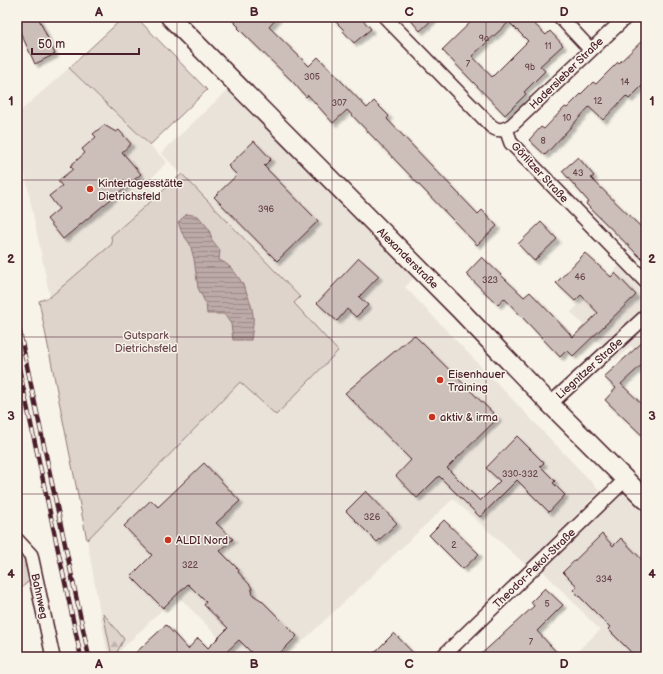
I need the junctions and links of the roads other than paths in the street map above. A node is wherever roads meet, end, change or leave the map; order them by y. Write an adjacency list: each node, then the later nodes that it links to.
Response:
1 (170, 17): 9 (main road, Alexanderstraße)
2 (384, 17): 6 (street, Görlitzer Straße)
3 (560, 17): 5 (street)
4 (626, 17): 5 (street, Hadersleber Straße)
5 (591, 50): 6 (street, Hadersleber Straße)
6 (506, 129): 7 (street, Görlitzer Straße)
7 (646, 282)
8 (646, 316): 9 (street, Liegnitzer Straße)
9 (550, 404): 10 (main road, Alexanderstraße)
10 (626, 479): 11 (main road, Alexanderstraße); 14 (street, Theodor-Pekol-Straße)
11 (646, 500)
12 (17, 540): 13 (street, Bahnweg)
13 (53, 657)
14 (442, 657)

